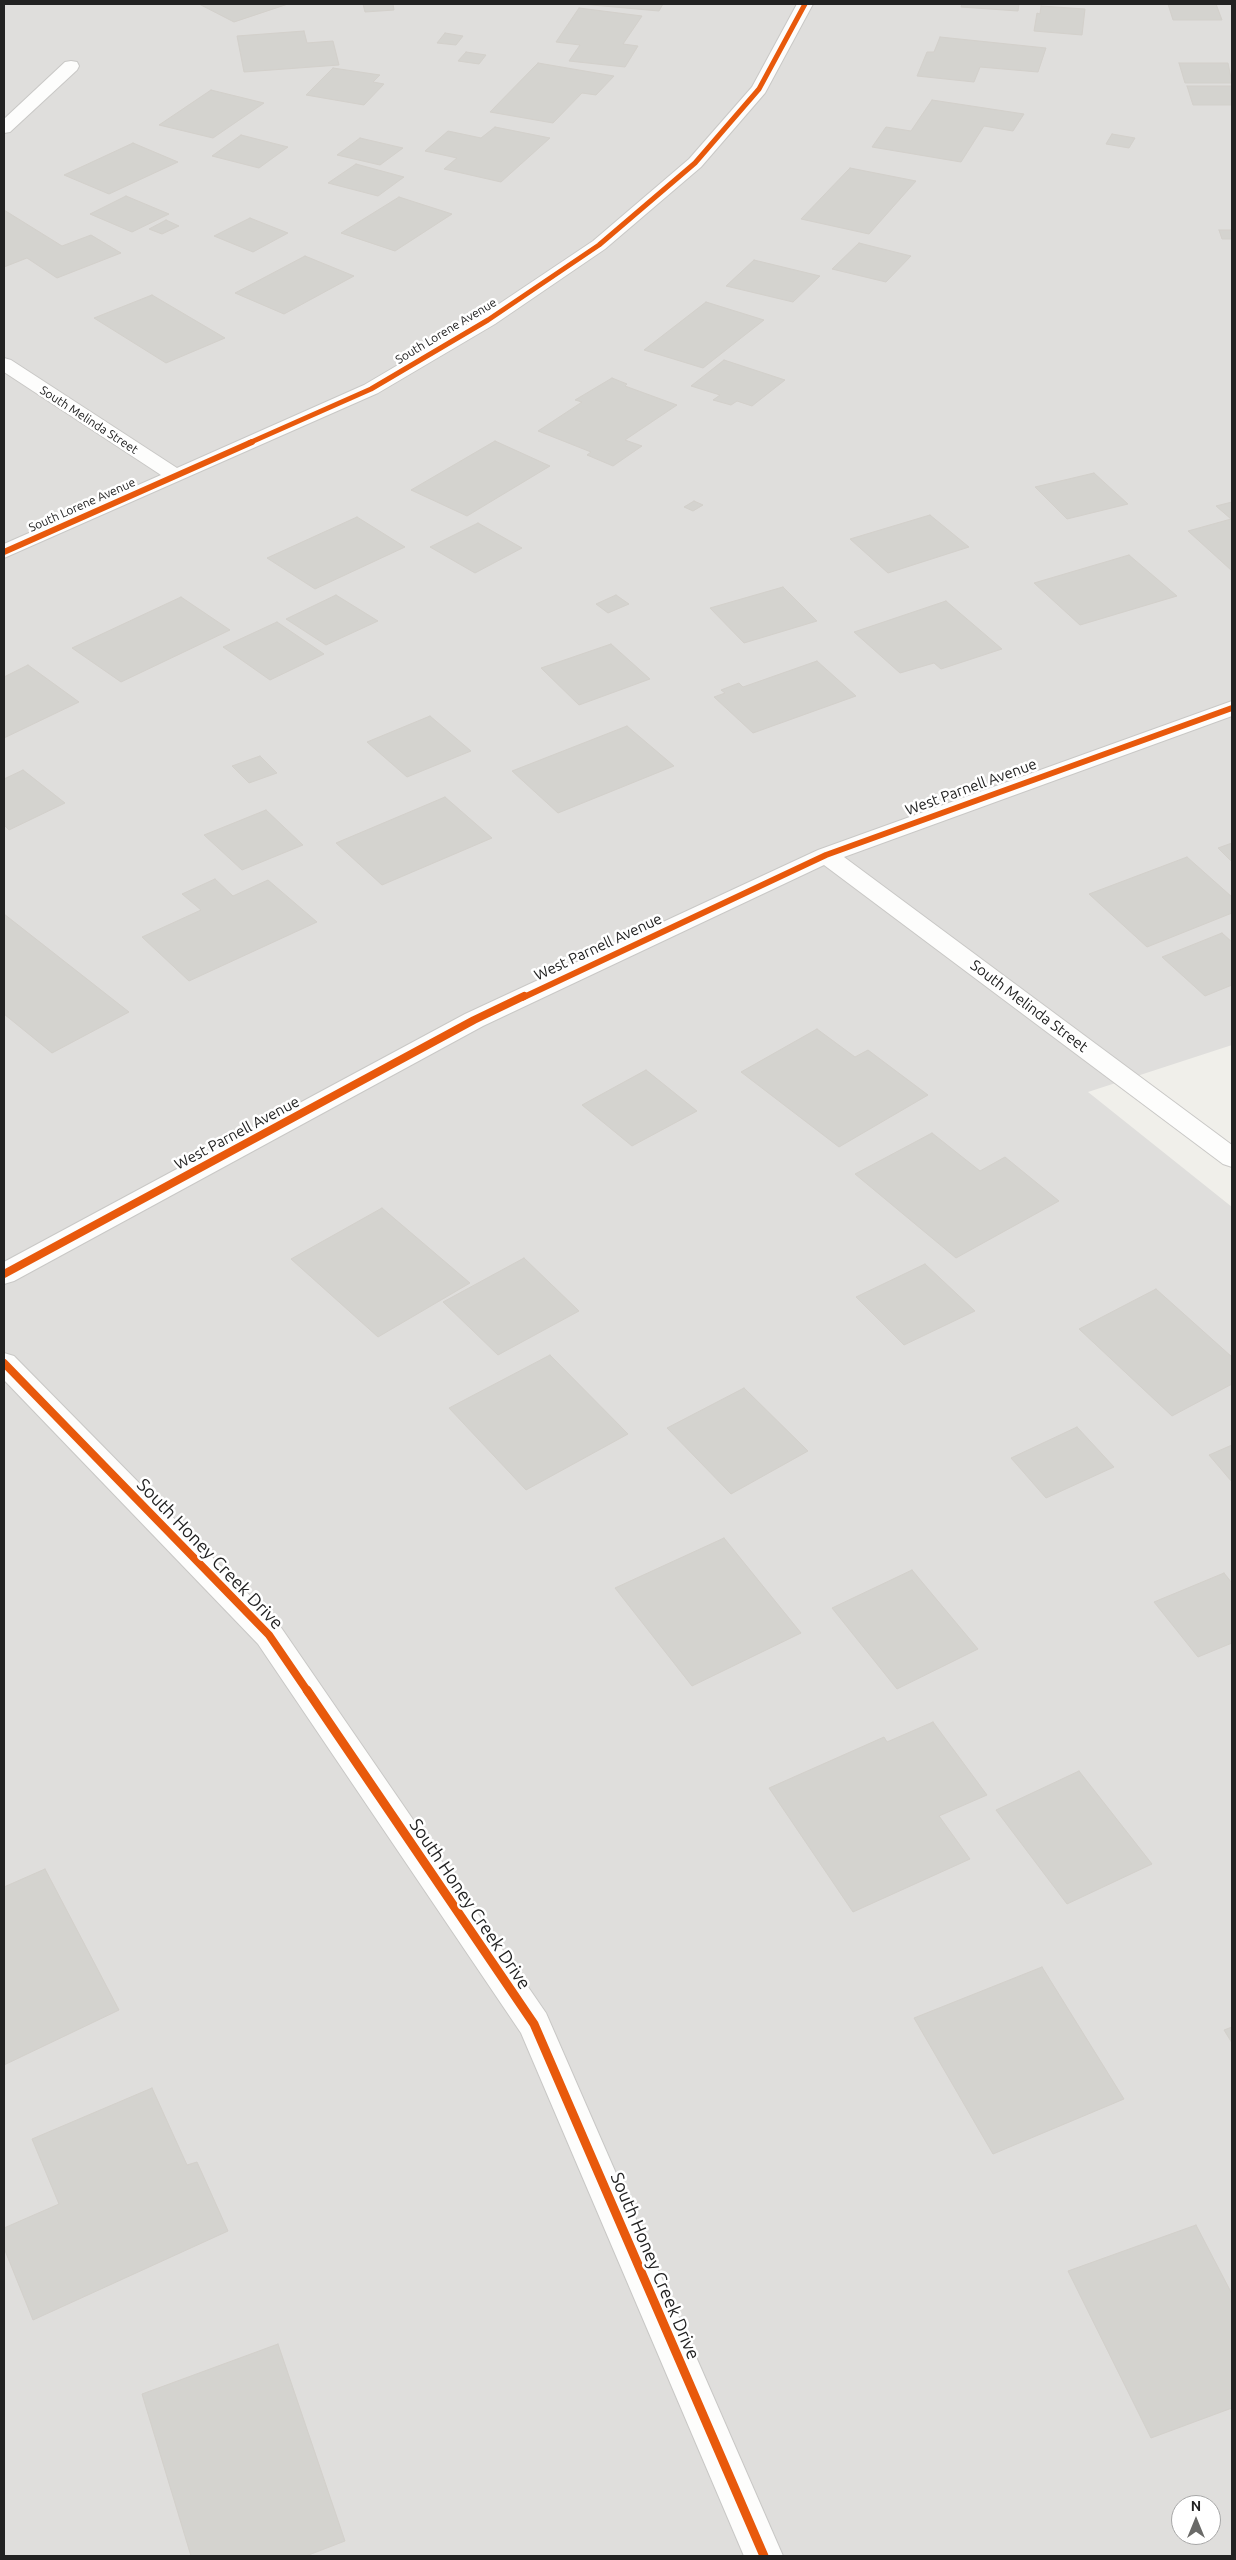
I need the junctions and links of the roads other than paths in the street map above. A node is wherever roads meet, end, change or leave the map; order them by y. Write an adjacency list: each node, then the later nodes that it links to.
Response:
1 (805, 4): 5 (street, South Lorene Avenue)
2 (71, 66): 3 (street)
3 (4, 128)
4 (4, 364): 5 (street, South Melinda Street)
5 (175, 475): 6 (street, South Lorene Avenue)
6 (4, 552)
7 (1232, 708): 8 (street, West Parnell Avenue)
8 (826, 855): 9 (street, South Melinda Street); 10 (street, West Parnell Avenue)
9 (1232, 1158)
10 (4, 1274)
11 (4, 1363): 12 (street, South Honey Creek Drive)
12 (764, 2556)

